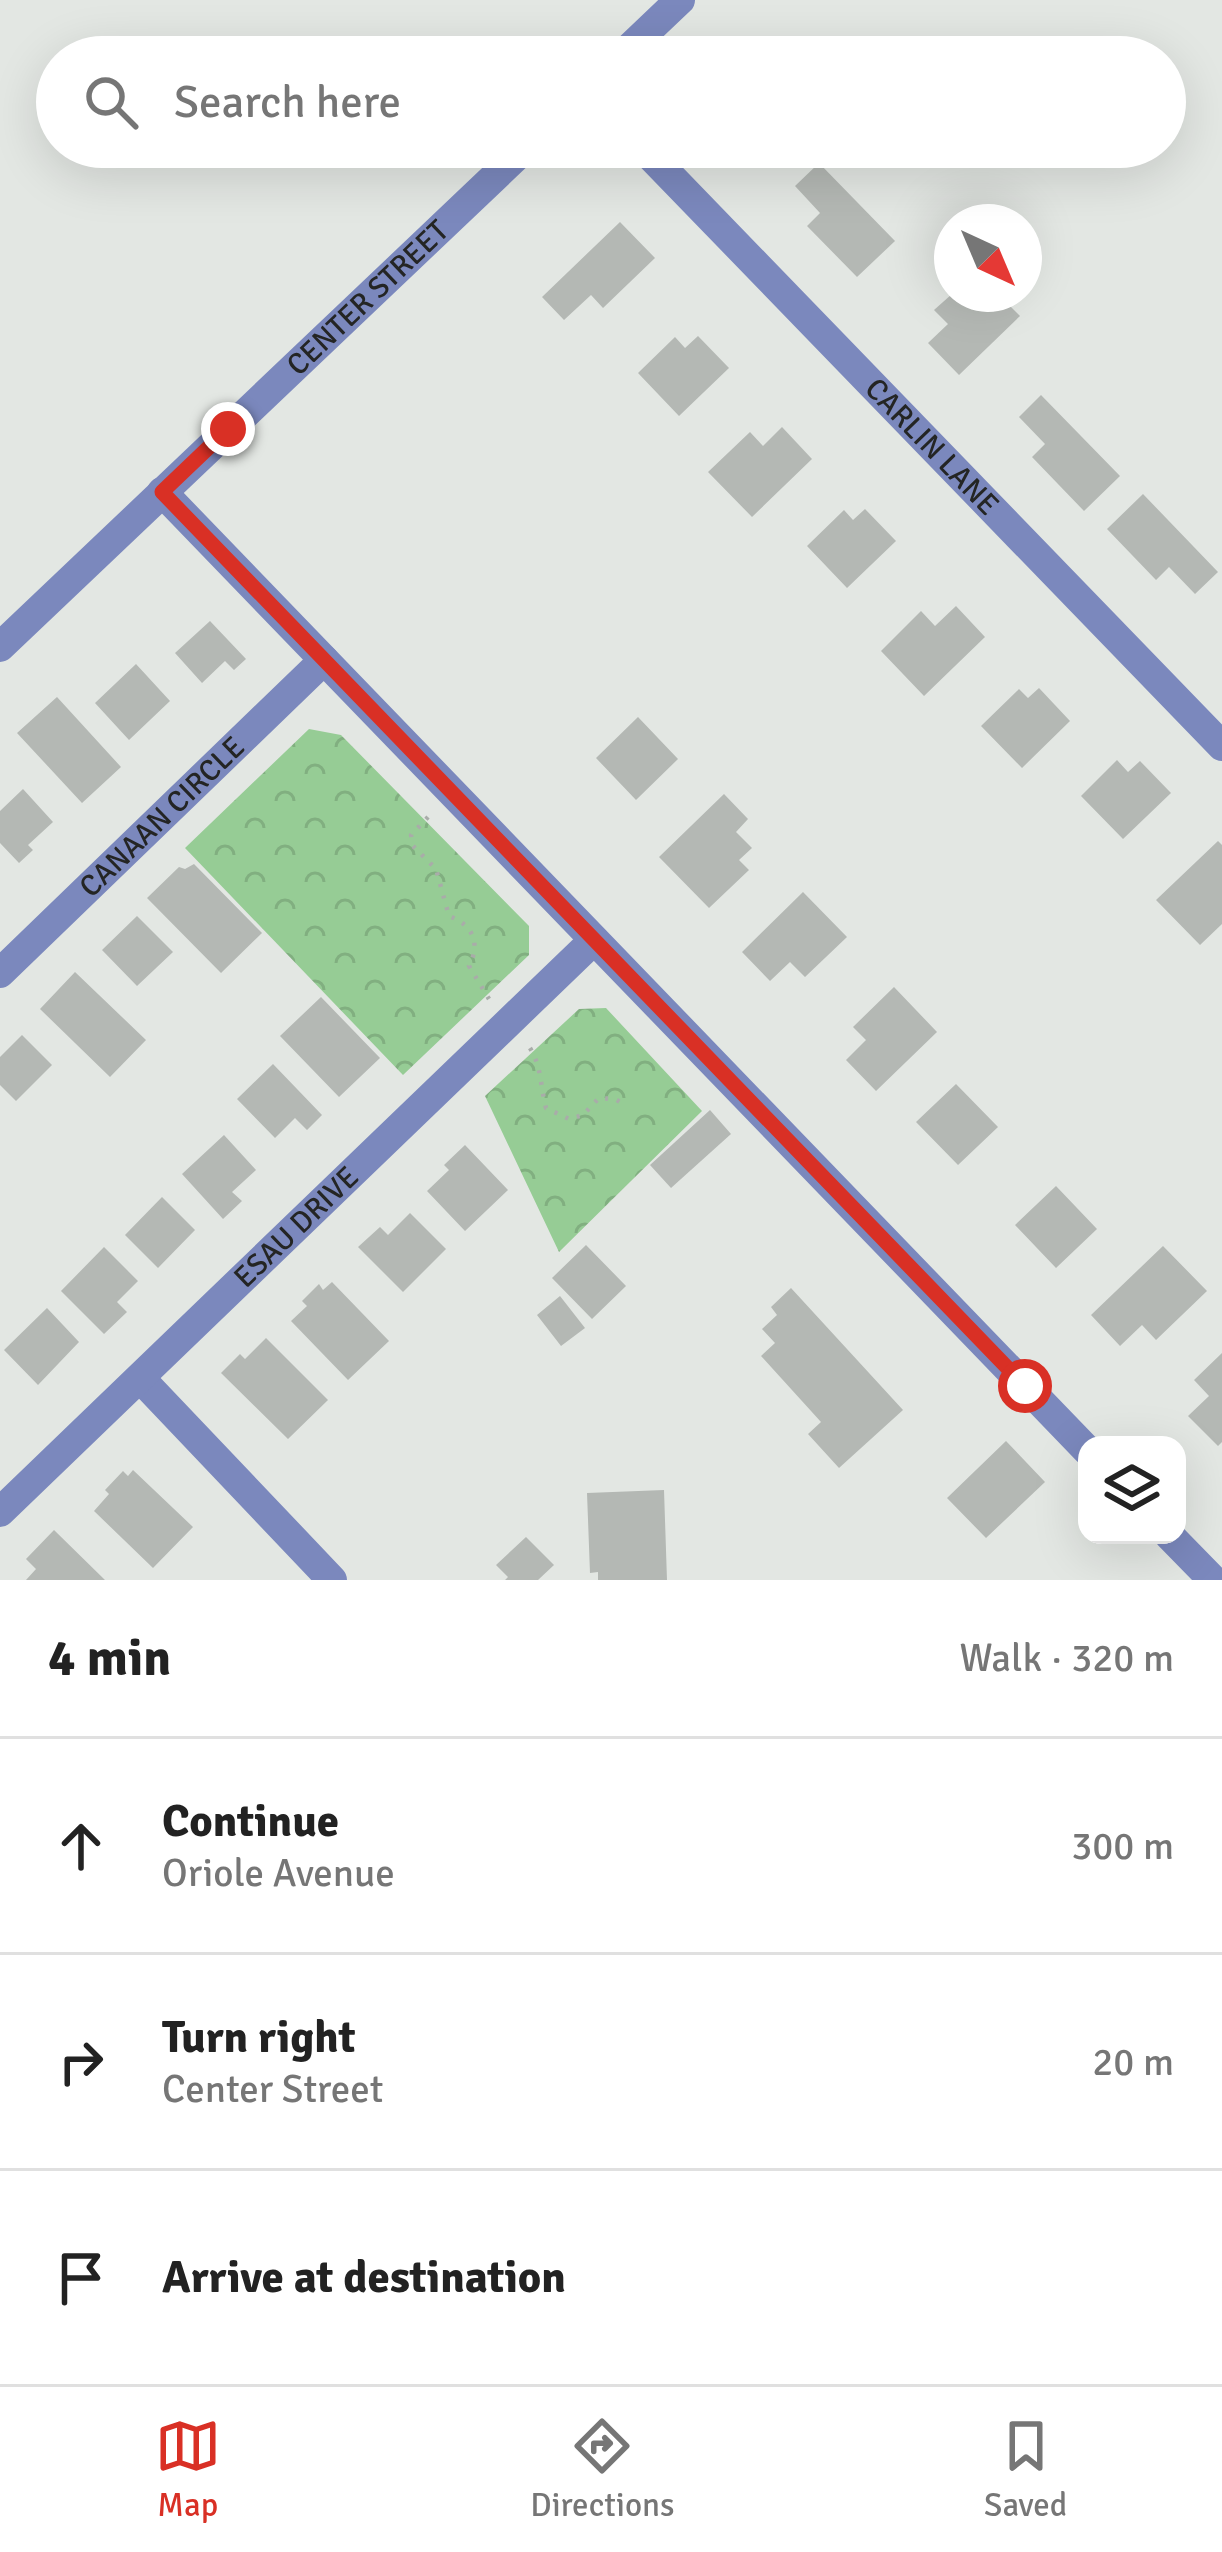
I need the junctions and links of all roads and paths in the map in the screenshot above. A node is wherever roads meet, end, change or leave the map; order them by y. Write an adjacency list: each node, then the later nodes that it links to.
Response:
1 (680, 0): 2 (street)
2 (642, 36)
3 (504, 168): 5 (street, CENTER STREET)
4 (661, 168): 8 (street, CARLIN LANE)
5 (162, 492): 6 (street, CENTER STREET); 7 (street)
6 (0, 647)
7 (324, 660): 10 (street); 11 (street, CANAAN CIRCLE)
8 (1222, 746)
9 (428, 817): 12 (path)
10 (594, 940): 15 (street, ESAU DRIVE); 16 (street)
11 (0, 973)
12 (488, 998)
13 (530, 1048): 14 (path)
14 (627, 1106)
15 (140, 1378): 17 (street, ESAU DRIVE); 19 (street)
16 (1078, 1441)
17 (0, 1512)
18 (1178, 1544): 20 (street)
19 (332, 1580)
20 (1213, 1580)

